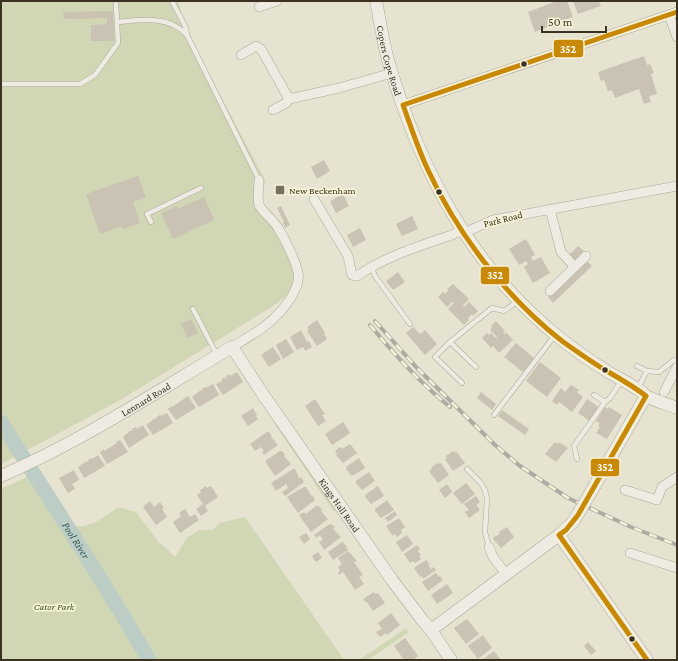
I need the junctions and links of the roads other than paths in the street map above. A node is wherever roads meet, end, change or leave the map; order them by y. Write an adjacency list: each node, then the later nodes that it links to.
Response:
1 (172, 1): 8 (lane)
2 (276, 1): 5 (street)
3 (376, 1): 11 (street, Copers Cope Road)
4 (116, 4): 7 (lane)
5 (259, 7)
6 (673, 14): 9 (street); 14 (street)
7 (117, 22): 8 (lane); 12 (lane)
8 (187, 35): 16 (lane)
9 (677, 37)
10 (242, 55): 13 (street)
11 (392, 73): 13 (street); 14 (street, Copers Cope Road)
12 (1, 84)
13 (289, 99): 15 (street)
14 (403, 105): 22 (street, Copers Cope Road)
15 (273, 110)
16 (259, 180): 32 (street, Lennard Road)
17 (677, 186): 20 (street, Park Road)
18 (201, 188): 21 (lane)
19 (314, 199): 24 (street, Park Road)
20 (550, 209): 22 (street, Park Road); 25 (street)
21 (151, 222)
22 (463, 231): 24 (street, Park Road); 27 (street, Copers Cope Road)
23 (586, 256): 25 (street)
24 (371, 266): 29 (lane)
25 (576, 267): 26 (street)
26 (550, 291)
27 (518, 301): 30 (street, Copers Cope Road); 31 (lane)
28 (193, 309): 33 (lane)
29 (410, 324)
30 (555, 335): 39 (street, Copers Cope Road); 46 (lane)
31 (450, 342): 37 (lane); 40 (lane)
32 (232, 347): 33 (street, Lennard Road); 57 (street, Kings Hall Road)
33 (217, 355): 49 (street, Lennard Road)
34 (677, 361): 38 (lane)
35 (637, 366): 38 (lane)
36 (677, 366): 41 (street)
37 (476, 367)
38 (647, 371): 42 (lane)
39 (622, 380): 42 (street, Copers Cope Road); 44 (lane)
40 (462, 383)
41 (664, 392)
42 (641, 393): 45 (street, Copers Cope Road); 52 (street, bridge)
43 (594, 395): 44 (lane)
44 (605, 402): 47 (lane)
45 (677, 408)
46 (494, 415)
47 (577, 459)
48 (466, 469): 53 (lane)
49 (1, 476)
50 (677, 477): 51 (street)
51 (625, 490)
52 (559, 535): 56 (street); 59 (street)
53 (489, 547): 56 (street)
54 (630, 553): 55 (street)
55 (677, 568)
56 (506, 574): 57 (street)
57 (431, 630): 58 (street, Kings Hall Road)
58 (451, 660)
59 (647, 660)

